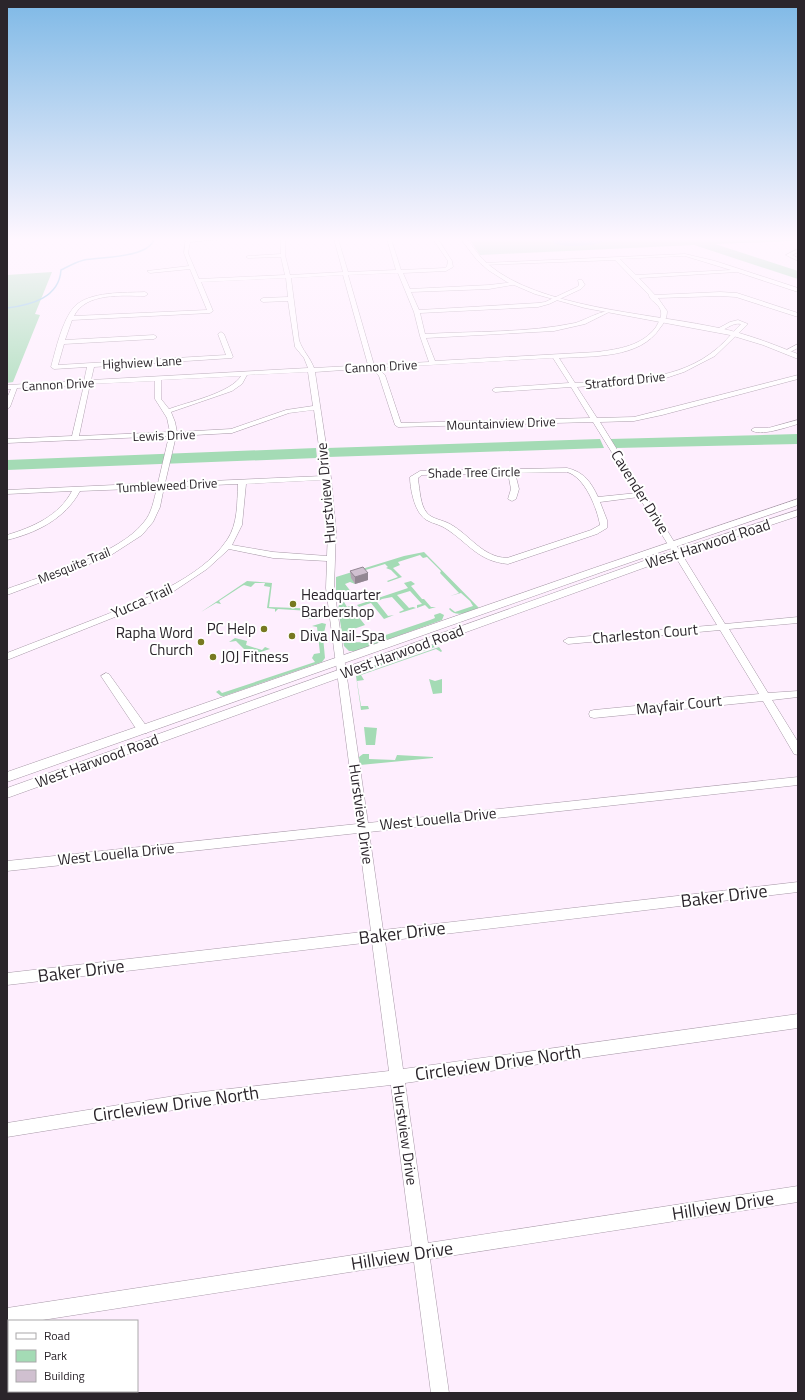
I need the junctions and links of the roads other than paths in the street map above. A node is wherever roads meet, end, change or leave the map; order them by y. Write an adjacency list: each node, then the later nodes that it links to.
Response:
1 (81, 304): 13 (street)
2 (207, 304): 13 (street)
3 (292, 304): 28 (street, Hurstview Drive)
4 (354, 304): 27 (street, Mountainview Drive)
5 (414, 304): 10 (street)
6 (540, 304): 10 (street)
7 (576, 304): 11 (main road)
8 (658, 304): 14 (street)
9 (765, 304): 12 (street)
10 (417, 312): 18 (street)
11 (606, 312): 14 (main road); 18 (street)
12 (798, 315)
13 (71, 318): 20 (street)
14 (662, 321): 15 (main road); 23 (street, Cannon Drive)
15 (720, 330): 17 (main road); 17 (street)
16 (221, 334): 26 (street, Highview Lane)
17 (736, 334): 22 (main road); 33 (street, Stratford Drive)
18 (423, 336): 25 (street)
19 (154, 337): 20 (street)
20 (62, 342): 26 (street, Highview Lane)
21 (798, 346): 22 (street)
22 (786, 352): 24 (main road)
23 (555, 356): 25 (street, Cannon Drive); 33 (street, Cavender Drive)
24 (798, 357)
25 (433, 363): 27 (street, Cannon Drive)
26 (91, 365): 32 (street)
27 (371, 366): 28 (street, Cannon Drive); 40 (street, Mountainview Drive)
28 (311, 369): 29 (street, Cannon Drive); 38 (street, Hurstview Drive)
29 (245, 374): 31 (street, Cannon Drive); 39 (street)
30 (798, 377): 40 (street, Mountainview Drive)
31 (158, 378): 32 (street, Cannon Drive); 39 (street, Mesquite Trail)
32 (87, 382): 34 (street, Cannon Drive); 44 (street)
33 (573, 385): 36 (street, Stratford Drive); 40 (street, Cavender Drive)
34 (15, 386): 35 (street, Cannon Drive); 37 (street)
35 (7, 387)
36 (495, 390)
37 (7, 407)
38 (317, 408): 43 (street, Lewis Drive); 47 (street, Hurstview Drive)
39 (168, 410): 43 (street, Mesquite Trail)
40 (595, 421): 52 (street, Cavender Drive)
41 (798, 422): 42 (street)
42 (754, 430)
43 (173, 435): 44 (street, Lewis Drive); 49 (street, Mesquite Trail)
44 (75, 438): 45 (street, Lewis Drive)
45 (7, 441)
46 (511, 471): 53 (street); 54 (street, Shade Tree Circle); 54 (street, Shade Tree Circle)
47 (327, 478): 48 (street, Tumbleweed Drive); 60 (street, Hurstview Drive)
48 (242, 481): 49 (street, Tumbleweed Drive); 58 (street, Yucca Trail)
49 (162, 484): 50 (street, Tumbleweed Drive); 61 (street, Mesquite Trail)
50 (77, 489): 51 (street, Tumbleweed Drive); 57 (street)
51 (7, 492)
52 (641, 495): 54 (street); 59 (street, Cavender Drive)
53 (512, 498)
54 (594, 500)
55 (798, 502): 59 (main road, West Harwood Road)
56 (798, 513): 59 (main road, West Harwood Road)
57 (7, 538)
58 (227, 546): 60 (street); 65 (street, Yucca Trail)
59 (675, 549): 63 (street, Cavender Drive); 66 (main road, West Harwood Road)
60 (331, 559): 66 (street, Hurstview Drive)
61 (7, 592)
62 (798, 620): 63 (street, Charleston Court)
63 (723, 627): 64 (street, Charleston Court); 69 (street, Cavender Drive)
64 (568, 640)
65 (7, 657)
66 (340, 667): 71 (main road, West Harwood Road); 75 (main road, West Harwood Road); 76 (street, Hurstview Drive)
67 (106, 676): 71 (street)
68 (798, 694): 69 (street, Mayfair Court)
69 (765, 697): 70 (street, Mayfair Court); 72 (street, Cavender Drive)
70 (594, 714)
71 (144, 730): 73 (main road, West Harwood Road)
72 (798, 751)
73 (7, 777)
74 (798, 781): 76 (street, West Louella Drive)
75 (7, 793)
76 (362, 827): 77 (street, West Louella Drive); 79 (street, Hurstview Drive)
77 (7, 866)
78 (798, 887): 79 (street, Baker Drive)
79 (377, 936): 80 (street, Baker Drive); 82 (street, Hurstview Drive)
80 (7, 979)
81 (798, 1021): 82 (street, Circleview Drive North)
82 (397, 1077): 83 (street, Circleview Drive North); 85 (street, Hurstview Drive)
83 (7, 1130)
84 (798, 1194): 85 (street, Hillview Drive)
85 (421, 1253): 86 (street, Hillview Drive); 87 (street, Hurstview Drive)
86 (7, 1317)
87 (440, 1393)

